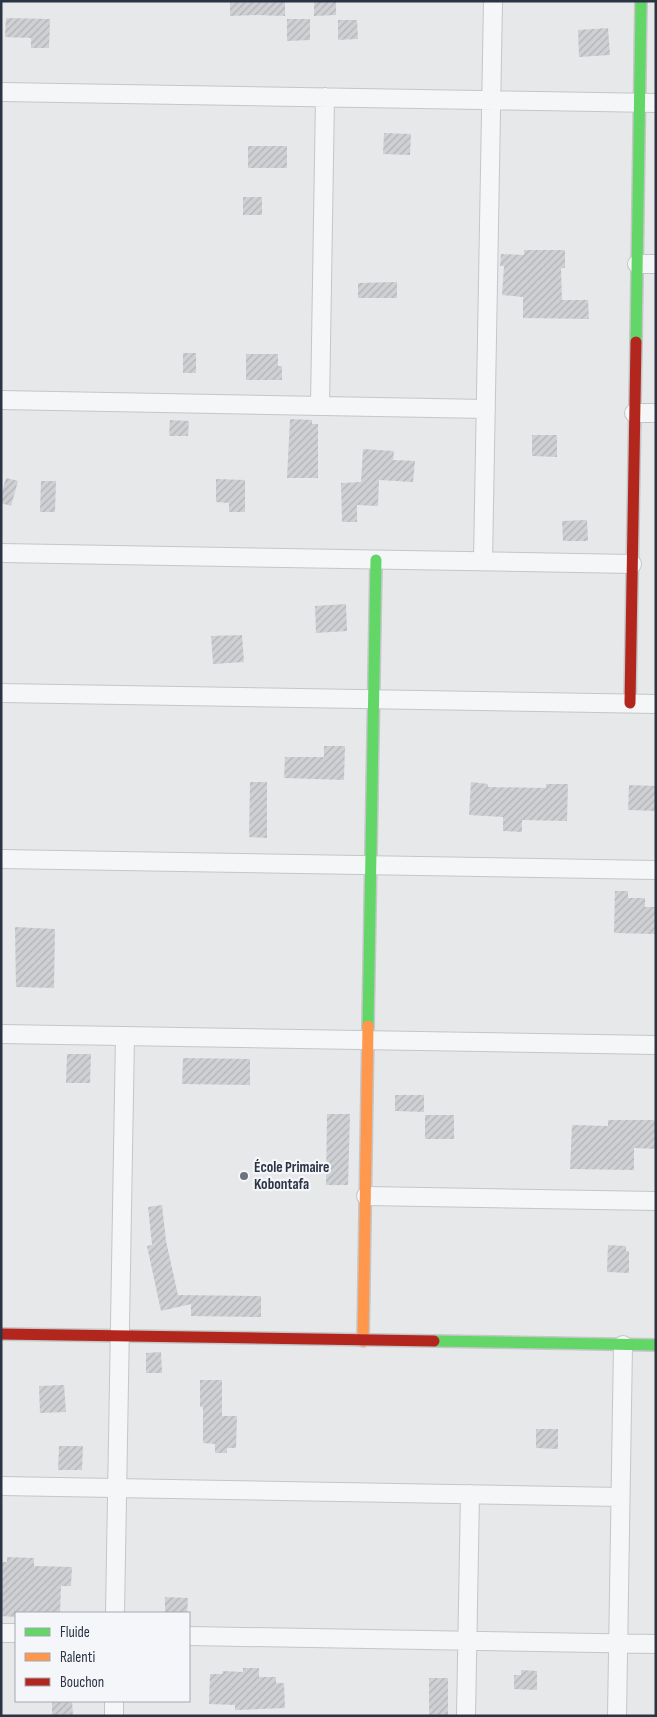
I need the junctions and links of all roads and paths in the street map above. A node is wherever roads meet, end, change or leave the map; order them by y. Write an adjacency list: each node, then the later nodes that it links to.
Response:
1 (493, 1): 5 (street)
2 (641, 1): 6 (street)
3 (1, 92): 4 (street)
4 (325, 97): 5 (street); 10 (street)
5 (491, 100): 6 (street); 11 (street)
6 (648, 102): 7 (street)
7 (637, 264): 8 (street); 12 (street)
8 (656, 264)
9 (1, 400): 10 (street)
10 (320, 406): 11 (street)
11 (486, 408): 16 (street)
12 (634, 413): 13 (street); 17 (street)
13 (656, 413)
14 (1, 553): 15 (street)
15 (376, 560): 16 (street); 19 (street)
16 (483, 561): 17 (street)
17 (632, 564): 20 (street)
18 (1, 693): 19 (street)
19 (374, 699): 20 (street); 23 (street)
20 (630, 703): 21 (street)
21 (656, 704)
22 (1, 859): 23 (street)
23 (371, 865): 24 (street); 27 (street)
24 (656, 870)
25 (1, 1034): 26 (street)
26 (125, 1036): 27 (street); 32 (street)
27 (368, 1040): 28 (street); 29 (street)
28 (656, 1044)
29 (366, 1196): 30 (street); 33 (street)
30 (656, 1201)
31 (1, 1334): 32 (street)
32 (120, 1336): 33 (street); 37 (street)
33 (363, 1341): 34 (street)
34 (623, 1345): 35 (street); 39 (street)
35 (656, 1345)
36 (1, 1486): 37 (street)
37 (118, 1488): 38 (street); 40 (street)
38 (470, 1494): 39 (street); 44 (street)
39 (620, 1497): 45 (street)
40 (115, 1612)
41 (1, 1633): 42 (street)
42 (15, 1633)
43 (190, 1636): 44 (street)
44 (467, 1640): 45 (street); 49 (street)
45 (618, 1643): 46 (street); 50 (street)
46 (656, 1644)
47 (114, 1702): 48 (street)
48 (114, 1716)
49 (466, 1716)
50 (616, 1716)

